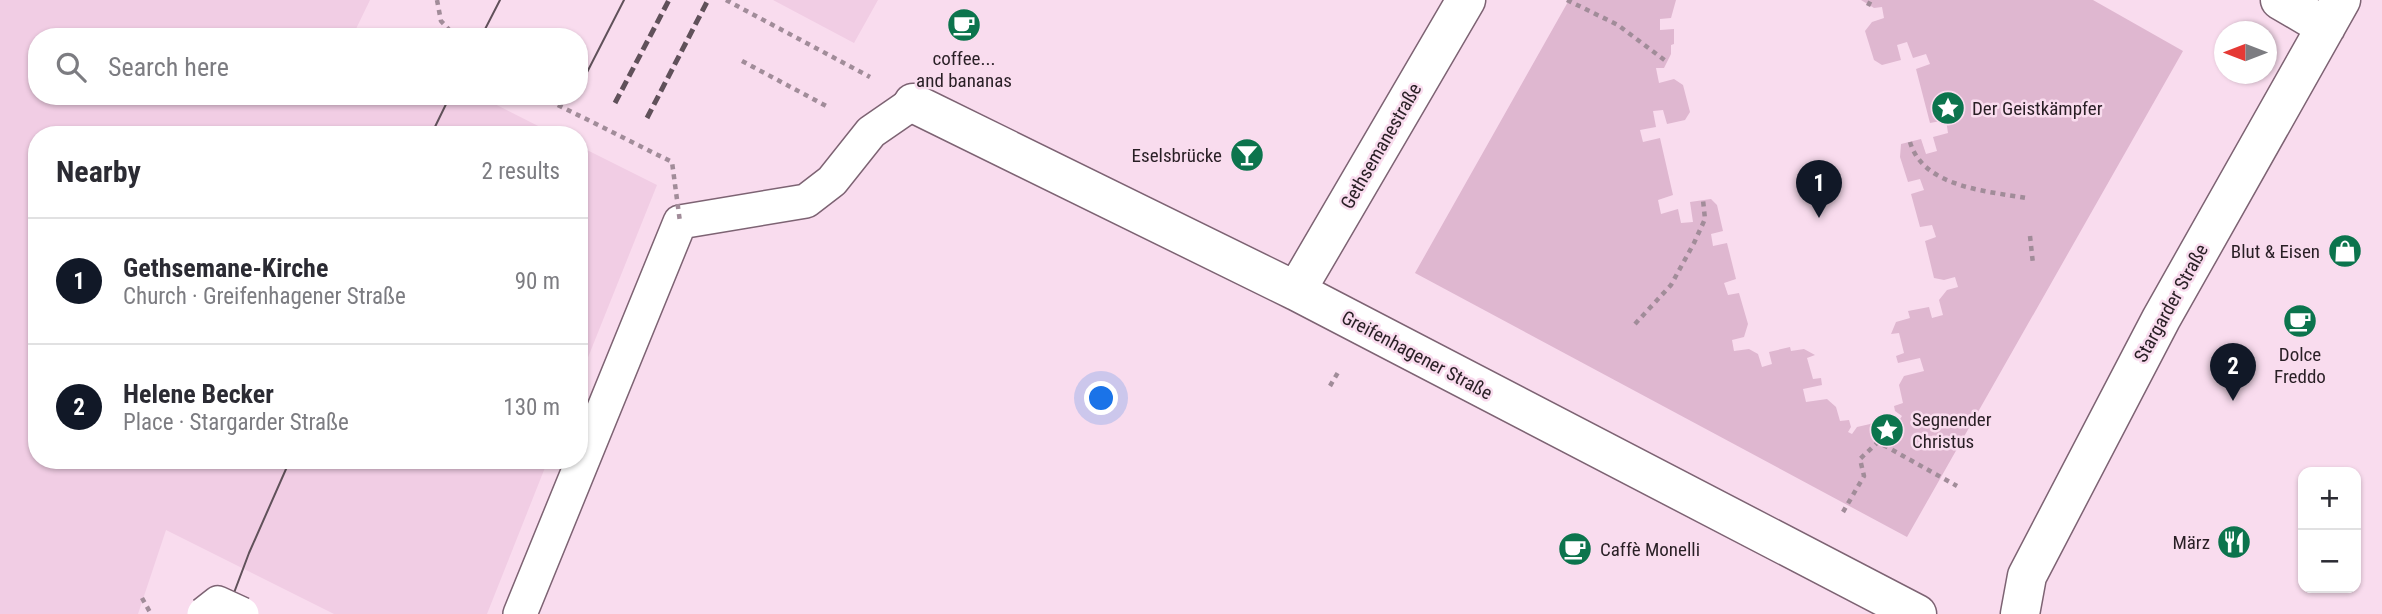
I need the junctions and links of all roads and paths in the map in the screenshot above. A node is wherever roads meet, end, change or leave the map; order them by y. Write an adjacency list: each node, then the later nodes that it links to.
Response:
1 (437, 0): 9 (path)
2 (726, 0): 12 (path)
3 (1466, 0): 22 (street, Gethsemanestraße)
4 (1567, 0): 11 (path)
5 (1871, 0): 7 (path)
6 (2280, 0): 8 (street)
7 (1868, 6)
8 (2334, 13): 36 (street, Stargarder Straße)
9 (447, 28)
10 (742, 61): 15 (path)
11 (1667, 62)
12 (860, 71)
13 (913, 103): 19 (lane); 22 (street, Greifenhagener Straße)
14 (558, 105): 19 (path, bridge)
15 (837, 112)
16 (1910, 142): 17 (path)
17 (2026, 198)
18 (1703, 200): 23 (path)
19 (680, 222): 26 (lane)
20 (2030, 236): 21 (path)
21 (2033, 264)
22 (1296, 292): 35 (street, Greifenhagener Straße)
23 (1635, 324)
24 (1873, 423): 25 (path)
25 (1878, 442): 28 (path); 29 (path)
26 (588, 447)
27 (579, 469): 34 (lane)
28 (1957, 485)
29 (1843, 512)
30 (142, 598): 31 (path)
31 (151, 614)
32 (204, 614): 33 (lane, bridge)
33 (242, 614)
34 (520, 614)
35 (1917, 614)
36 (2020, 614)

